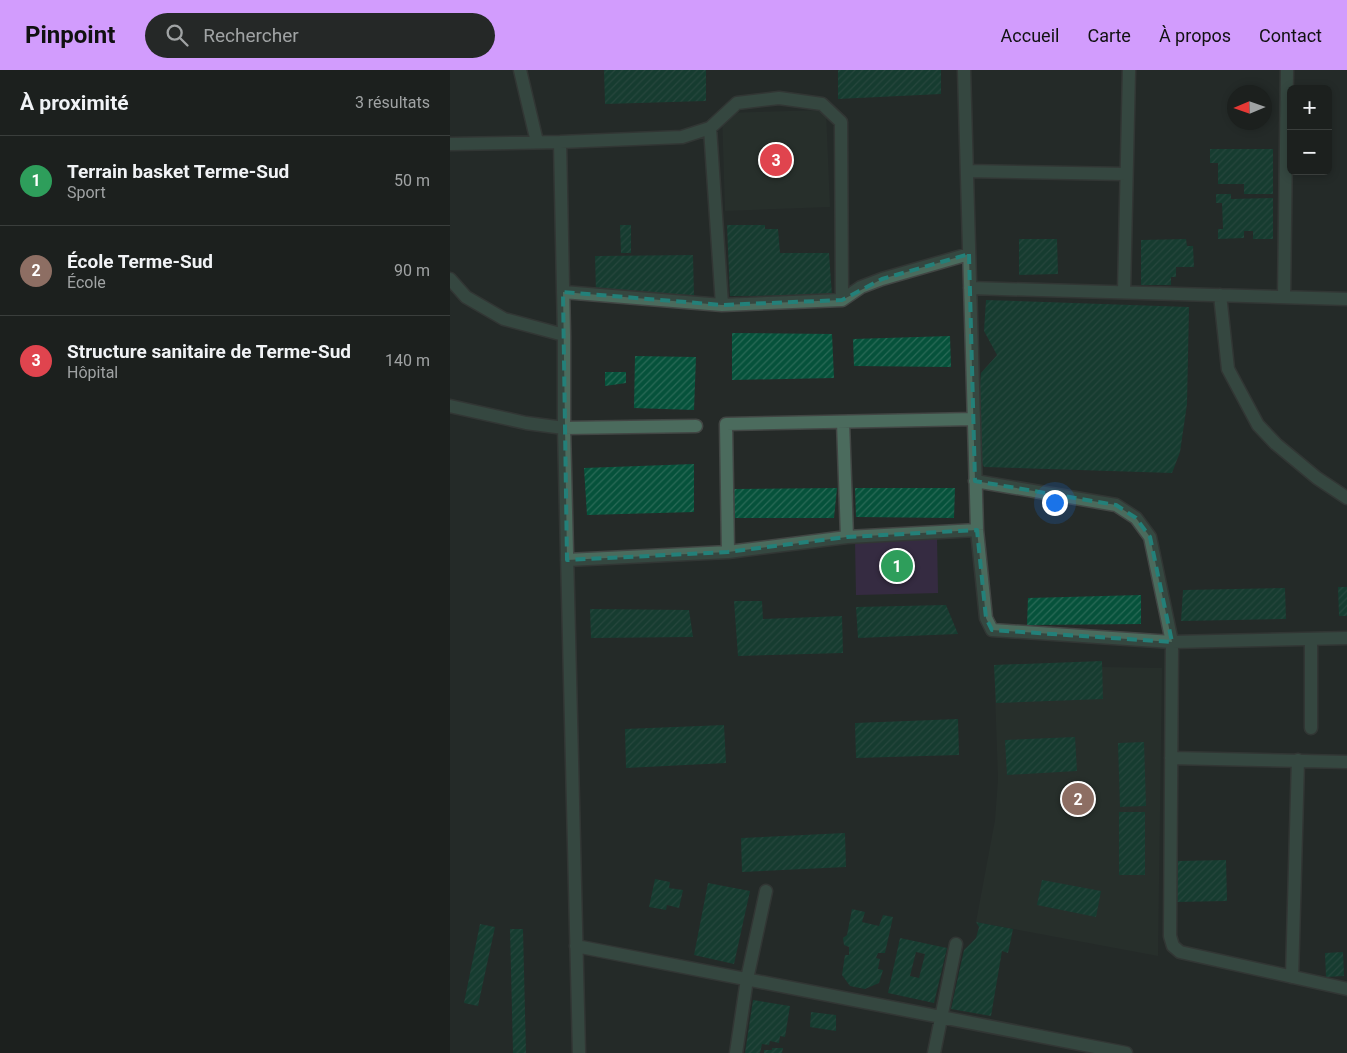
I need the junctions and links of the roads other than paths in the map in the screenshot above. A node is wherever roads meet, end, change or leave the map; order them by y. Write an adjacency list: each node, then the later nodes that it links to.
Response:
1 (520, 70): 6 (street)
2 (964, 70): 9 (street)
3 (1129, 70): 10 (street)
4 (1287, 70): 17 (street)
5 (710, 128): 7 (street); 19 (street); 20 (street)
6 (537, 142): 7 (street); 8 (street)
7 (560, 142): 14 (street)
8 (450, 144)
9 (967, 171): 10 (street); 11 (street)
10 (1126, 174): 15 (street)
11 (969, 254): 13 (street); 19 (street)
12 (450, 279): 21 (street)
13 (970, 288): 15 (street); 23 (street)
14 (563, 292): 20 (street); 21 (street)
15 (1124, 292): 16 (street)
16 (1220, 295): 17 (street); 28 (street)
17 (1284, 297): 18 (street)
18 (1347, 299)
19 (842, 300): 20 (street)
20 (722, 305)
21 (564, 335): 26 (street)
22 (450, 406): 26 (street)
23 (974, 419): 24 (street); 27 (street)
24 (843, 422): 30 (street); 31 (street)
25 (696, 426): 26 (street)
26 (564, 428): 32 (street)
27 (975, 481): 29 (street); 35 (street)
28 (1347, 498)
29 (977, 530): 30 (street); 35 (street)
30 (847, 537): 31 (street)
31 (728, 552): 32 (street)
32 (567, 560): 42 (street)
33 (1347, 638): 34 (street)
34 (1311, 639): 35 (street); 36 (street)
35 (1172, 642): 37 (street)
36 (1311, 728)
37 (1171, 758): 38 (street); 43 (street)
38 (1298, 760): 39 (street); 43 (street)
39 (1347, 762)
40 (766, 891): 44 (street)
41 (956, 944): 46 (street)
42 (576, 946): 44 (street); 47 (street)
43 (1292, 976): 45 (street)
44 (747, 979): 46 (street); 48 (street)
45 (1347, 989)
46 (941, 1017): 49 (street); 50 (street)
47 (579, 1053)
48 (736, 1053)
49 (934, 1053)
50 (1126, 1053)

